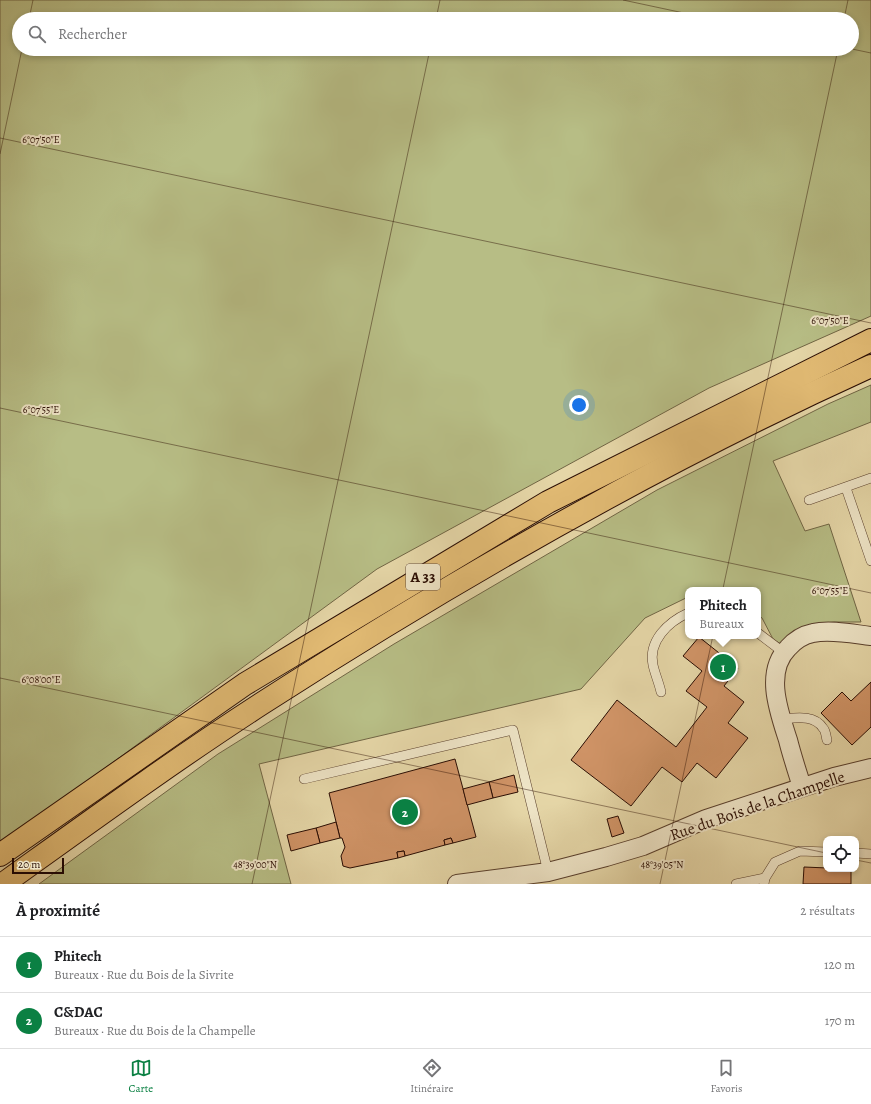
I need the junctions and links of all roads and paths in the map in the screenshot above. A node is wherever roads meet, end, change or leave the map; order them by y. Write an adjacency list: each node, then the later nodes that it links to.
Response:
1 (871, 340): 20 (highway, A 33)
2 (871, 366): 23 (highway, A 33)
3 (871, 478): 4 (lane)
4 (846, 488): 5 (lane); 6 (lane)
5 (809, 500)
6 (871, 561)
7 (685, 615): 11 (lane)
8 (761, 636): 10 (lane)
9 (871, 636): 10 (street)
10 (783, 652): 12 (street)
11 (661, 692)
12 (781, 719): 13 (lane); 16 (street)
13 (828, 740)
14 (871, 768): 16 (street, Rue du Bois de la Champelle)
15 (304, 779): 21 (lane)
16 (802, 787): 21 (street, Rue du Bois de la Champelle)
17 (823, 852): 22 (lane)
18 (859, 853): 19 (lane)
19 (871, 854)
20 (0, 855)
21 (548, 872): 24 (street, Rue du Bois de la Champelle)
22 (764, 881): 25 (lane)
23 (3, 884)
24 (457, 884)
25 (736, 884)

